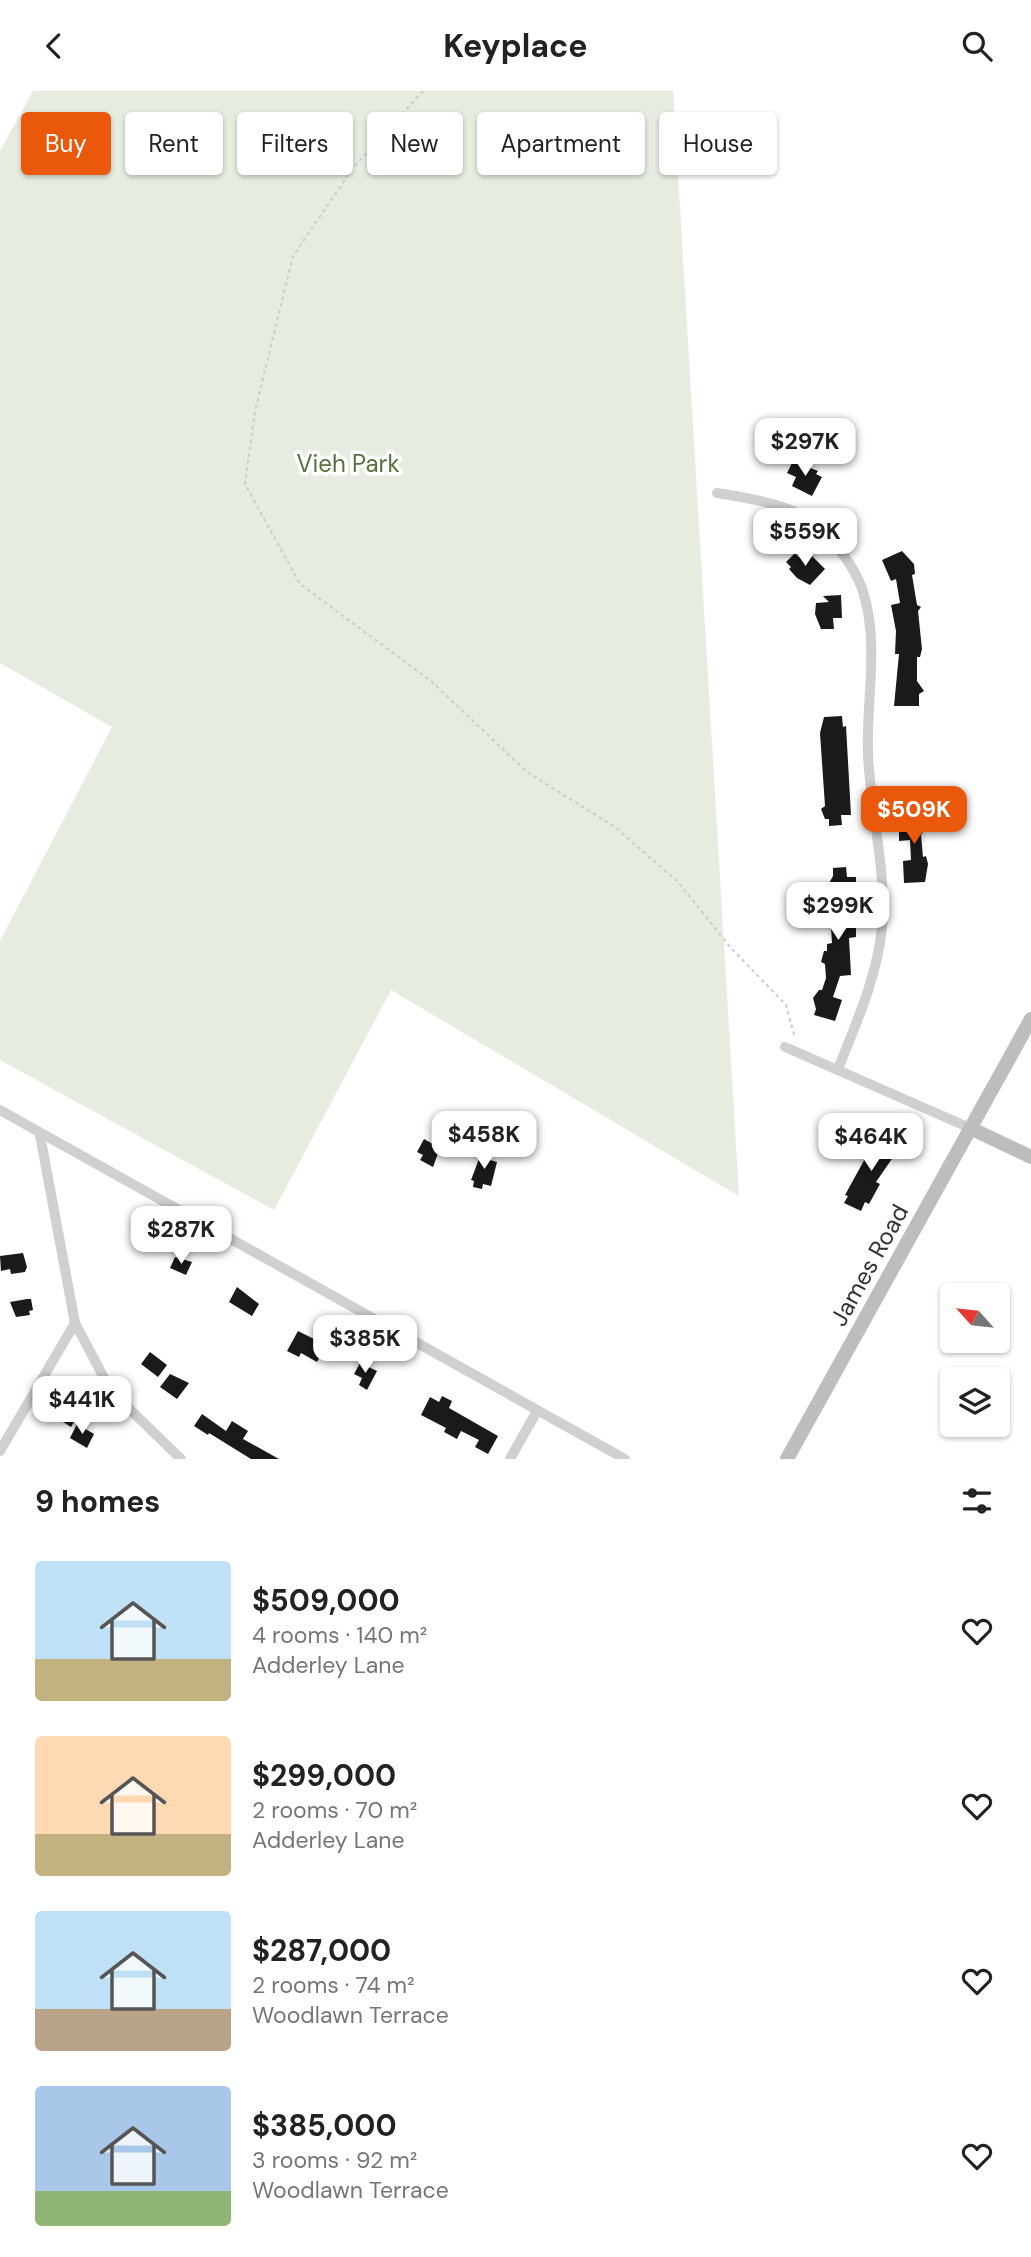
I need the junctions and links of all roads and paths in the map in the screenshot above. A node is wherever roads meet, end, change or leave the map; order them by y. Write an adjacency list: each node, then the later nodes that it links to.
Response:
1 (423, 91): 5 (path)
2 (717, 493): 6 (street)
3 (1031, 1019): 8 (main road, James Road)
4 (785, 1047): 5 (street)
5 (799, 1053): 6 (street)
6 (838, 1069): 8 (street)
7 (0, 1110): 9 (street)
8 (970, 1128): 10 (main road); 17 (main road, James Road)
9 (40, 1135): 11 (street); 12 (street)
10 (1031, 1157)
11 (75, 1323): 13 (street); 14 (street)
12 (537, 1411): 15 (street); 16 (street)
13 (0, 1451)
14 (181, 1459)
15 (510, 1459)
16 (625, 1459)
17 (787, 1459)

